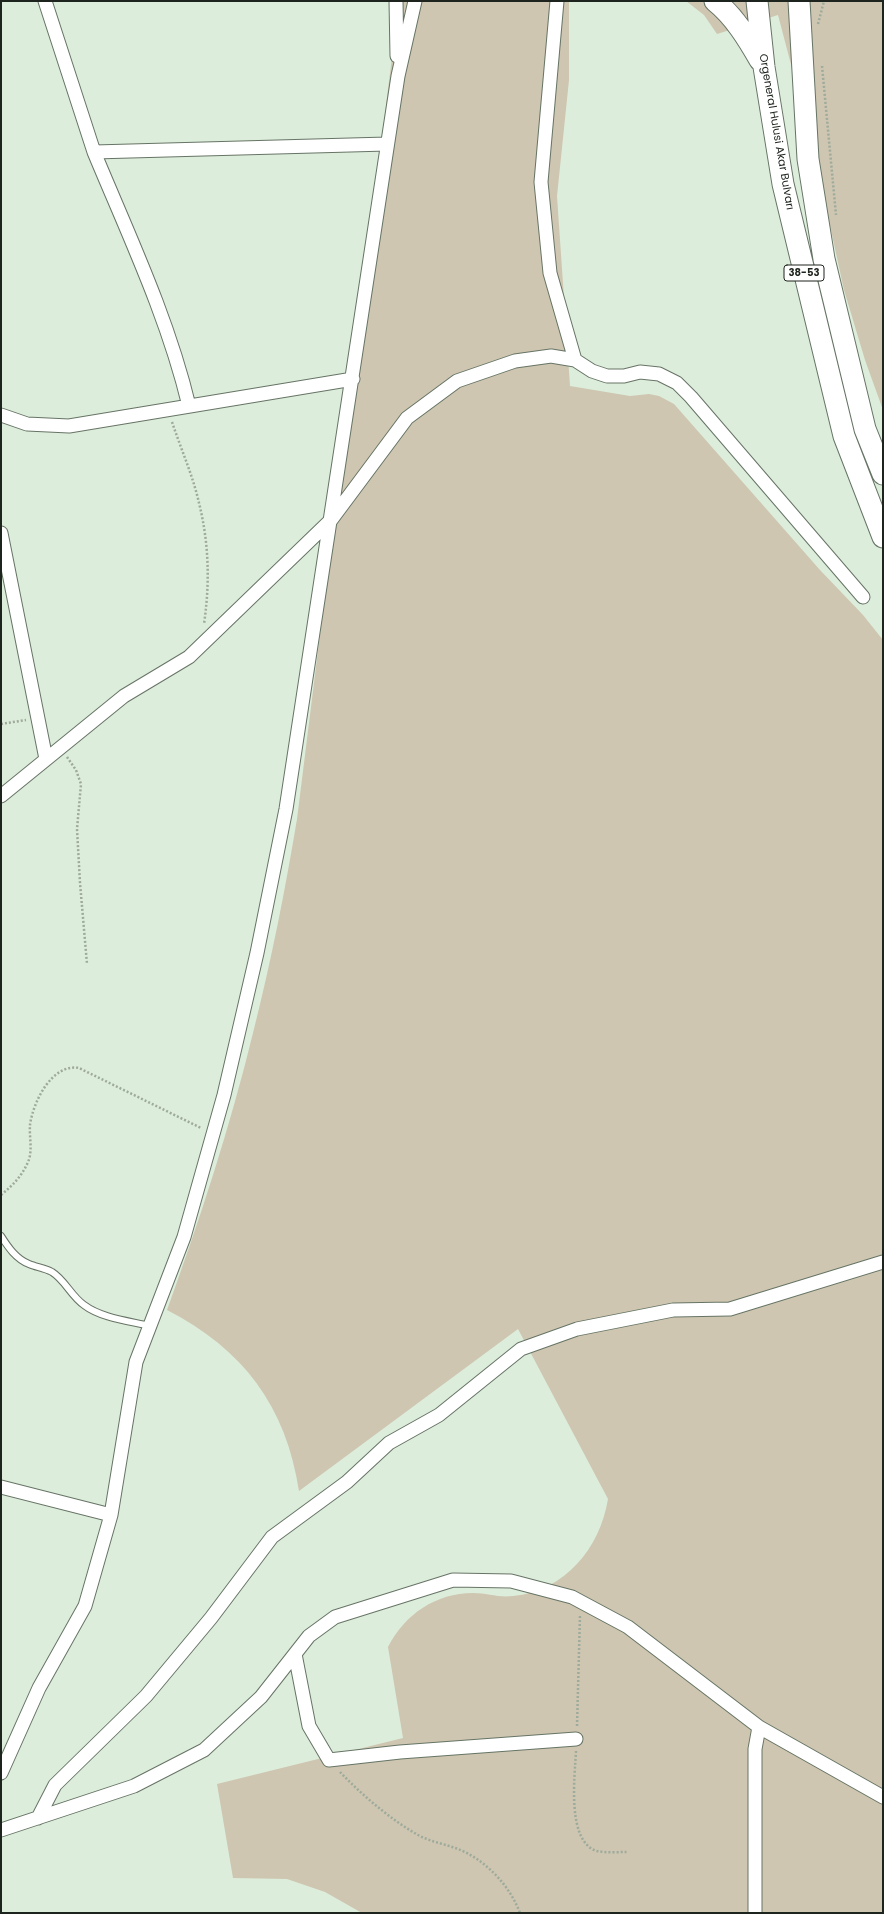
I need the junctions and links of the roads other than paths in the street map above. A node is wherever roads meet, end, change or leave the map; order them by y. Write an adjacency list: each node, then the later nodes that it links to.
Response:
1 (45, 1): 11 (street)
2 (396, 1): 9 (street)
3 (415, 1): 9 (street)
4 (557, 1): 12 (street)
5 (715, 1): 8 (main road)
6 (757, 1): 8 (main road, Orgeneral Hulusi Akar Bulvarı / 38-53)
7 (799, 1): 16 (main road, 38-53)
8 (764, 67): 19 (main road, Orgeneral Hulusi Akar Bulvarı / 38-53)
9 (398, 76): 10 (street)
10 (387, 144): 11 (street); 13 (street)
11 (94, 152): 14 (street)
12 (575, 360): 17 (street); 20 (street)
13 (353, 379): 14 (street); 17 (street)
14 (189, 406): 15 (street)
15 (1, 415)
16 (883, 474)
17 (331, 520): 21 (street); 25 (street)
18 (1, 533): 21 (street)
19 (883, 537)
20 (864, 597)
21 (46, 759): 22 (street)
22 (1, 796)
23 (1, 1236): 25 (lane)
24 (883, 1262): 33 (street)
25 (150, 1326): 27 (street)
26 (1, 1487): 27 (street)
27 (111, 1515): 31 (street)
28 (295, 1654): 29 (street); 30 (street); 33 (street)
29 (759, 1727): 32 (street); 35 (street)
30 (576, 1739)
31 (1, 1772)
32 (883, 1797)
33 (38, 1818): 34 (street)
34 (1, 1830)
35 (755, 1913)

